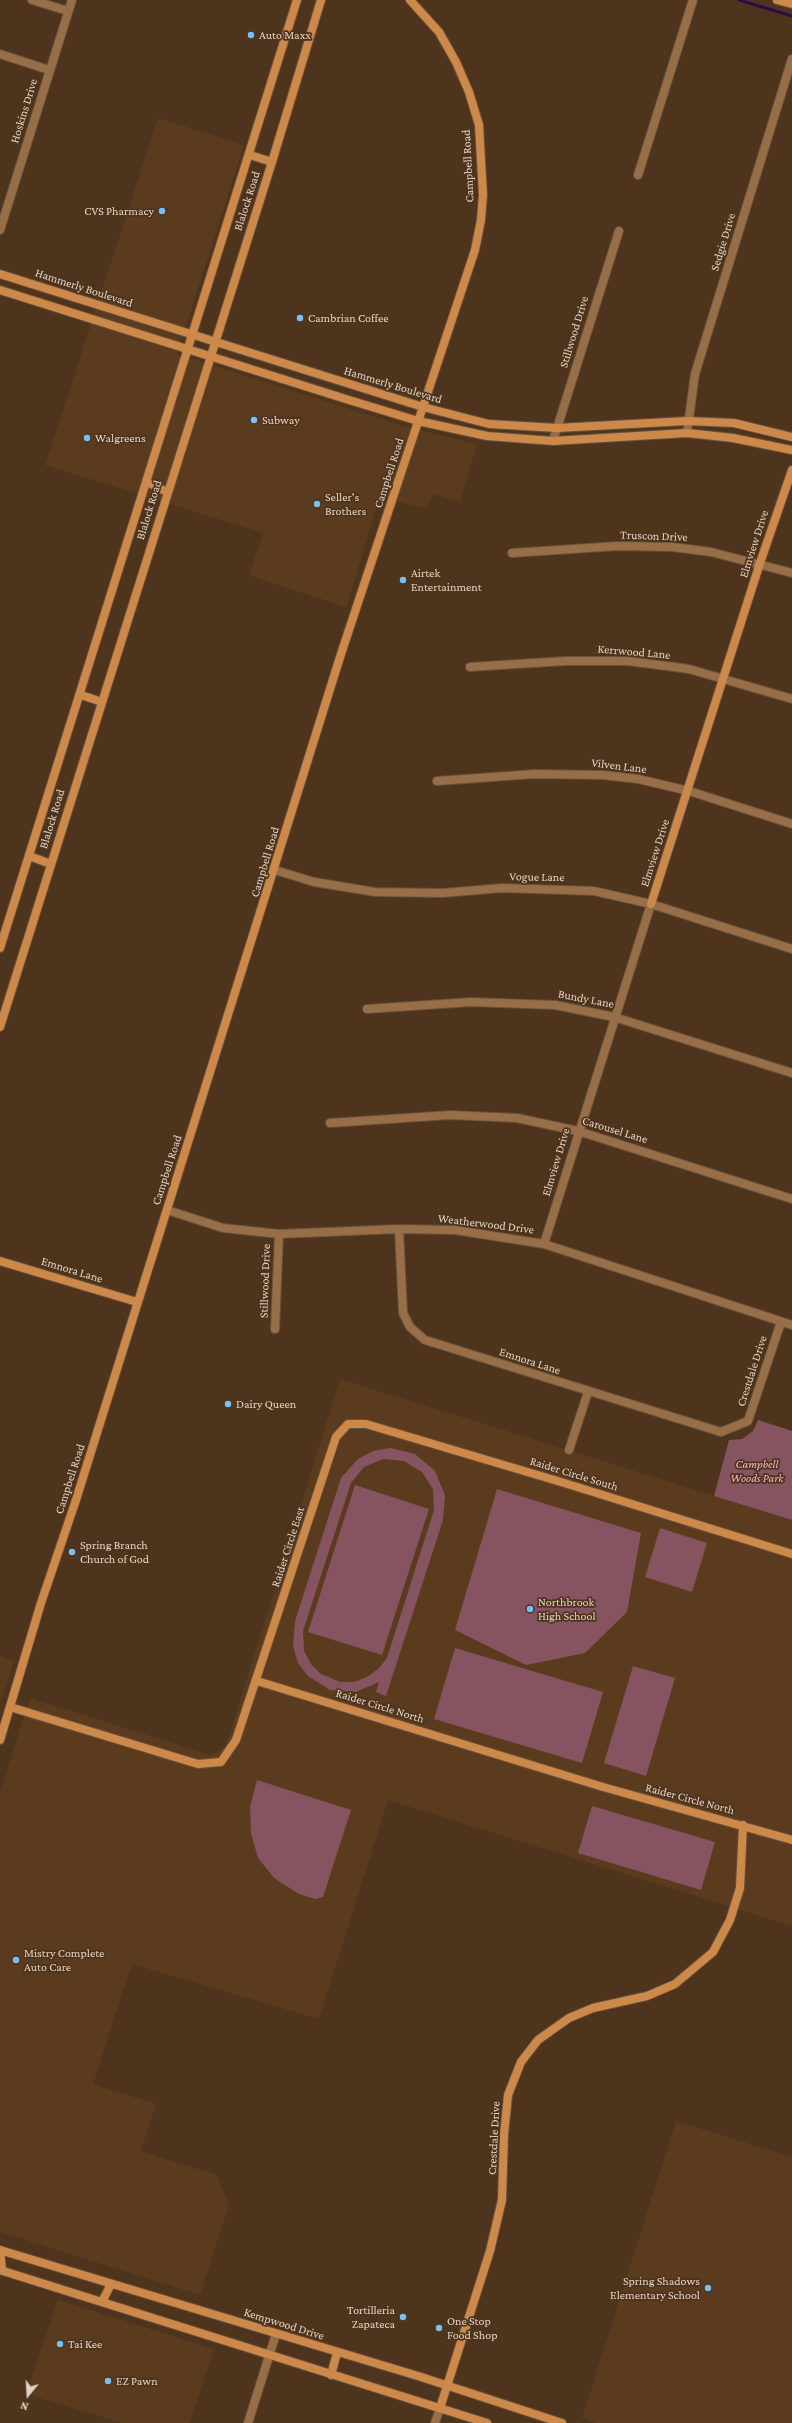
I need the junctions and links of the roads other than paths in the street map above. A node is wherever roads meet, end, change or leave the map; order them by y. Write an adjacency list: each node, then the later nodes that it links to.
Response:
1 (32, 0): 9 (street)
2 (72, 0): 9 (street, Hoskins Drive)
3 (297, 0): 13 (main road, Blalock Road)
4 (321, 0): 14 (main road, Blalock Road)
5 (410, 0): 24 (main road, Campbell Road)
6 (693, 0): 15 (street)
7 (777, 0): 8 (main road)
8 (792, 4)
9 (68, 11): 12 (street, Hoskins Drive)
10 (0, 54): 12 (street)
11 (792, 59): 26 (street, Sedgie Drive)
12 (49, 70): 16 (street, Hoskins Drive)
13 (250, 155): 14 (main road); 20 (main road, Blalock Road)
14 (272, 162): 21 (main road, Blalock Road)
15 (638, 175)
16 (0, 230)
17 (619, 231): 27 (street, Stillwood Drive)
18 (0, 274): 20 (main road, Hammerly Boulevard)
19 (0, 290): 22 (main road)
20 (192, 335): 21 (main road, Hammerly Boulevard); 22 (main road, Blalock Road)
21 (214, 341): 23 (main road, Blalock Road); 24 (main road, Hammerly Boulevard)
22 (188, 348): 23 (main road); 33 (main road, Blalock Road)
23 (210, 356): 25 (main road); 34 (main road, Blalock Road)
24 (423, 408): 25 (main road, Campbell Road); 27 (main road, Hammerly Boulevard)
25 (418, 421): 30 (main road); 48 (main road, Campbell Road)
26 (687, 421): 27 (main road, Hammerly Boulevard); 28 (street, Sedgie Drive); 29 (main road, Hammerly Boulevard)
27 (557, 428): 30 (street, Stillwood Drive)
28 (687, 434): 30 (main road); 31 (main road)
29 (792, 437)
30 (553, 441)
31 (792, 450)
32 (792, 470): 36 (main road, Elmview Drive)
33 (147, 482): 34 (main road); 40 (main road, Blalock Road)
34 (167, 492): 42 (main road, Blalock Road)
35 (512, 553): 36 (street, Truscon Drive)
36 (760, 563): 37 (street, Truscon Drive); 39 (main road, Elmview Drive)
37 (792, 573)
38 (470, 667): 39 (street, Kerrwood Lane)
39 (725, 678): 41 (street, Kerrwood Lane); 44 (main road, Elmview Drive)
40 (81, 695): 42 (main road); 46 (main road, Blalock Road)
41 (792, 699)
42 (102, 702): 47 (main road, Blalock Road)
43 (437, 781): 44 (street, Vilven Lane)
44 (689, 791): 45 (street, Vilven Lane); 49 (main road, Elmview Drive)
45 (792, 824)
46 (29, 856): 47 (main road); 50 (main road, Blalock Road)
47 (51, 864): 53 (main road, Blalock Road)
48 (275, 870): 49 (street, Vogue Lane); 60 (main road, Campbell Road)
49 (651, 904): 51 (street, Vogue Lane); 54 (street, Elmview Drive)
50 (0, 948)
51 (792, 948)
52 (367, 1009): 54 (street, Bundy Lane)
53 (2, 1014): 55 (main road, Blalock Road)
54 (614, 1017): 56 (street, Bundy Lane); 58 (street, Elmview Drive)
55 (0, 1027)
56 (792, 1072)
57 (330, 1123): 58 (street, Carousel Lane)
58 (578, 1131): 59 (street, Carousel Lane); 63 (street, Elmview Drive)
59 (792, 1199)
60 (167, 1210): 62 (street, Weatherwood Drive); 65 (main road, Campbell Road)
61 (400, 1229): 62 (street, Weatherwood Drive); 63 (street, Weatherwood Drive); 69 (street, Emnora Lane)
62 (279, 1234): 68 (street, Stillwood Drive)
63 (544, 1244): 66 (street, Weatherwood Drive)
64 (0, 1261): 65 (main road, Emnora Lane)
65 (137, 1302): 75 (main road, Campbell Road)
66 (781, 1322): 67 (street, Weatherwood Drive); 70 (street, Crestdale Drive)
67 (792, 1325)
68 (275, 1329)
69 (588, 1392): 70 (street, Emnora Lane); 72 (street)
70 (742, 1423)
71 (348, 1424): 73 (main road, Raider Circle South); 74 (main road, Raider Circle East)
72 (569, 1450)
73 (792, 1554)
74 (257, 1681): 75 (main road); 77 (main road, Raider Circle North)
75 (10, 1707): 76 (main road, Campbell Road)
76 (0, 1740)
77 (743, 1825): 78 (main road, Raider Circle North); 87 (main road, Crestdale Drive)
78 (792, 1840)
79 (0, 2250): 80 (main road); 81 (main road, Kempwood Drive)
80 (1, 2270): 82 (main road)
81 (111, 2284): 82 (main road); 83 (main road, Kempwood Drive)
82 (102, 2302): 85 (main road)
83 (276, 2334): 84 (main road, Kempwood Drive); 85 (street)
84 (337, 2353): 86 (main road); 87 (main road, Kempwood Drive)
85 (269, 2355): 86 (main road); 90 (street)
86 (331, 2374): 88 (main road)
87 (447, 2387): 88 (main road, Crestdale Drive); 89 (main road, Kempwood Drive)
88 (440, 2408): 91 (street, Crestdale Drive); 92 (main road)
89 (557, 2422)
90 (248, 2423)
91 (435, 2423)
92 (487, 2423)

